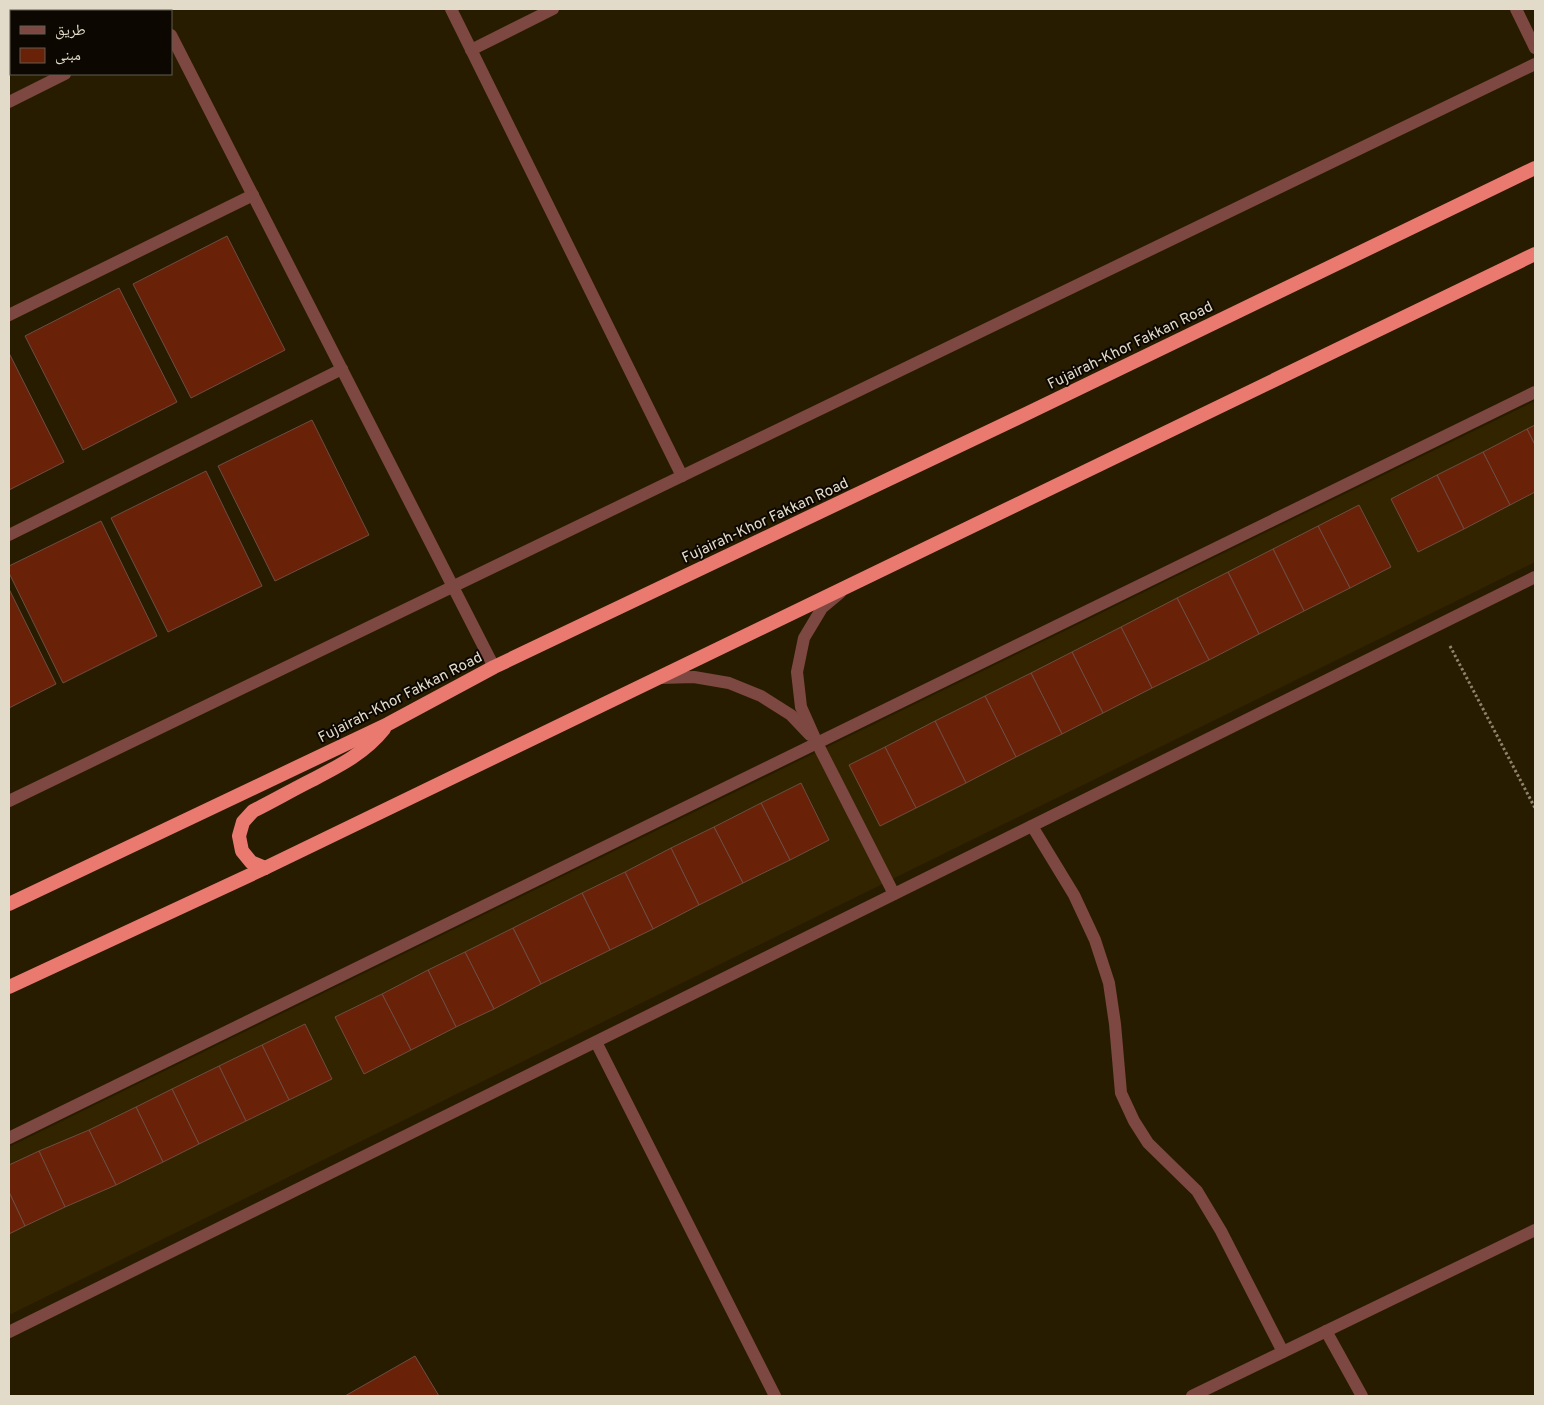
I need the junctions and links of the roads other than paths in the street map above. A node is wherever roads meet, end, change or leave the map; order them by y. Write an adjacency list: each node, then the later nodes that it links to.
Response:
1 (451, 9): 6 (street)
2 (553, 9): 6 (street)
3 (1516, 9): 5 (street)
4 (172, 37): 11 (street)
5 (1535, 48)
6 (471, 50): 16 (street)
7 (1535, 64): 16 (street)
8 (63, 75): 9 (street)
9 (9, 102)
10 (1535, 168): 21 (highway, Fujairah-Khor Fakkan Road)
11 (253, 195): 13 (street); 14 (street)
12 (1535, 254): 19 (highway)
13 (9, 315)
14 (342, 368): 17 (street); 20 (street)
15 (1535, 392): 24 (street)
16 (682, 476): 20 (street)
17 (9, 535)
18 (1535, 577): 26 (street)
19 (849, 586): 22 (highway); 24 (street)
20 (453, 587): 21 (street); 25 (street)
21 (494, 667): 23 (highway, Fujairah-Khor Fakkan Road)
22 (660, 678): 24 (street); 27 (highway)
23 (388, 724): 27 (highway); 29 (highway, Fujairah-Khor Fakkan Road)
24 (817, 743): 28 (street); 32 (street)
25 (9, 801)
26 (1032, 826): 28 (street); 36 (street)
27 (265, 868): 30 (highway)
28 (894, 894): 31 (street)
29 (9, 904)
30 (9, 987)
31 (596, 1042): 35 (street); 37 (street)
32 (9, 1138)
33 (1535, 1230): 34 (street)
34 (1326, 1331): 36 (street); 39 (street)
35 (9, 1332)
36 (1283, 1352): 38 (street)
37 (775, 1396)
38 (1192, 1396)
39 (1362, 1396)

